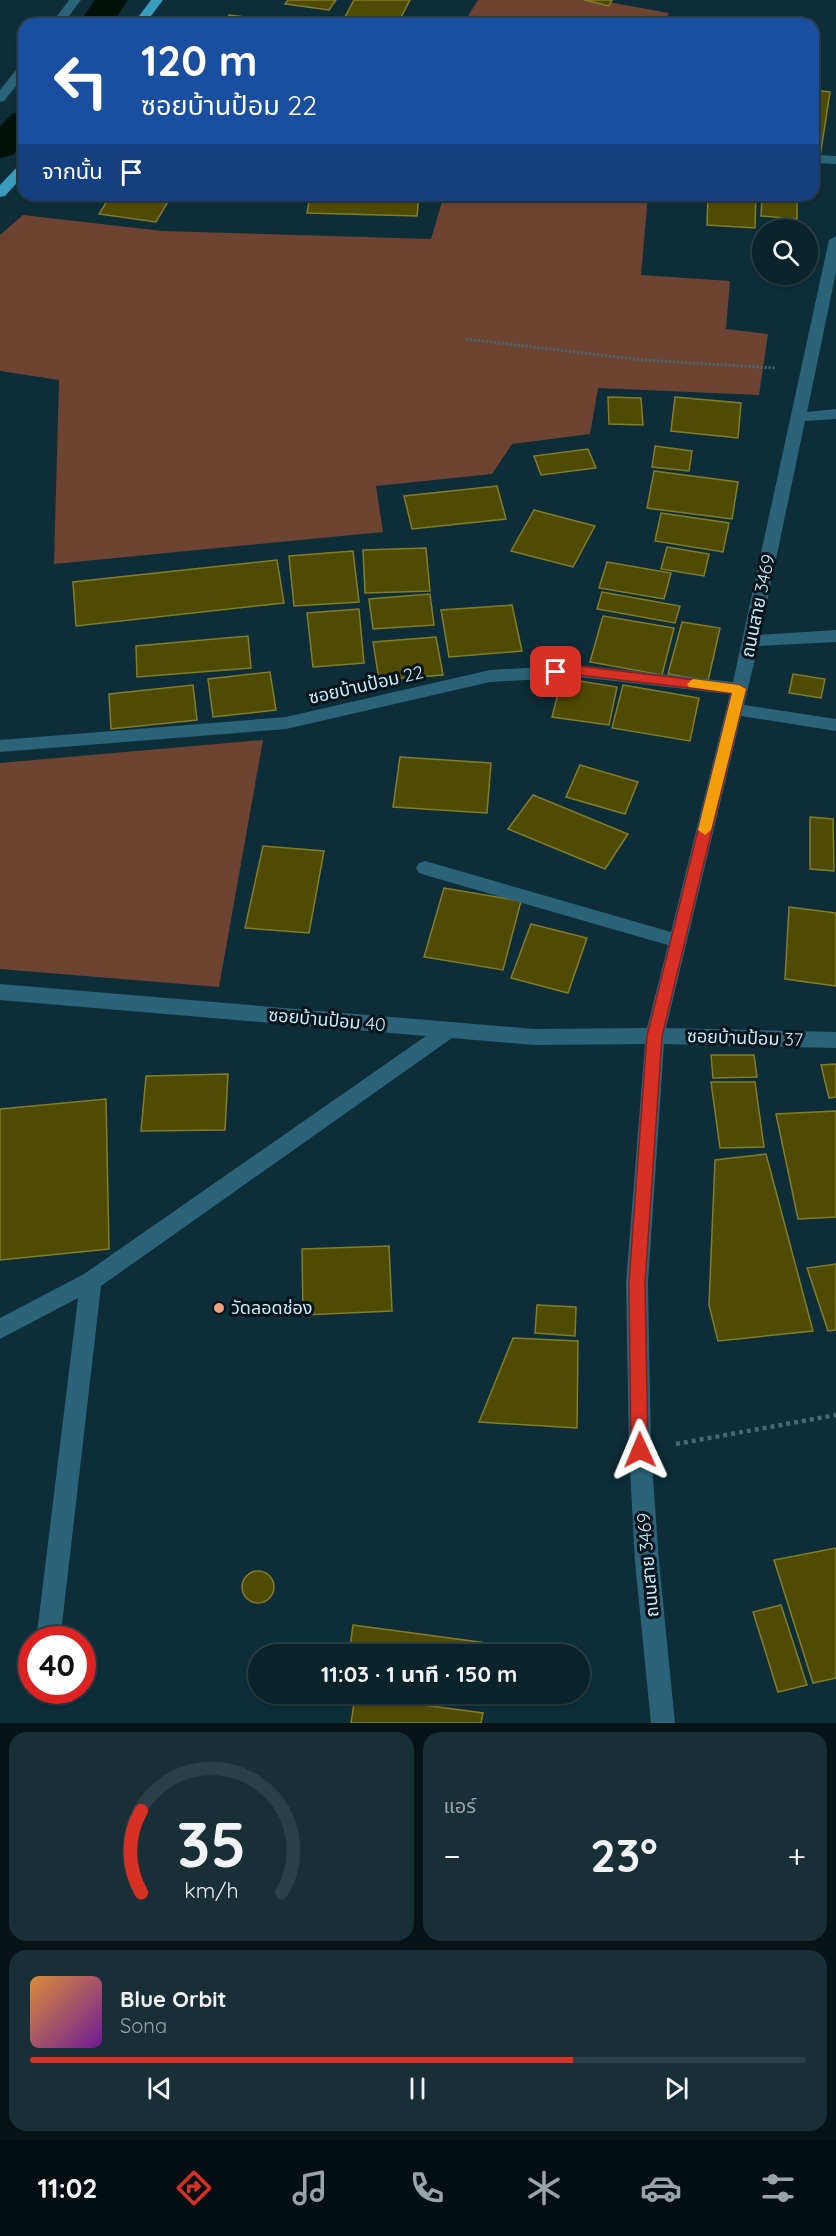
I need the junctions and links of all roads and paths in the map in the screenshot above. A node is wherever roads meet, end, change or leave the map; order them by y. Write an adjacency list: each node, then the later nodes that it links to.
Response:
1 (75, 0): 3 (street)
2 (157, 0): 4 (main road)
3 (62, 18)
4 (144, 18)
5 (18, 76): 6 (street)
6 (0, 98)
7 (819, 159): 8 (street)
8 (836, 160)
9 (18, 174): 10 (main road)
10 (0, 193)
11 (836, 240): 13 (street, ถนนสาย 3469)
12 (466, 339): 13 (path)
13 (809, 370): 15 (street, ถนนสาย 3469)
14 (836, 414): 15 (street)
15 (798, 417): 17 (street, ถนนสาย 3469)
16 (836, 636): 17 (street)
17 (751, 641): 18 (street, ถนนสาย 3469)
18 (739, 689): 19 (street, ถนนสาย 3469); 21 (street, ซอยบ้านป้อม 22)
19 (734, 709): 20 (street); 23 (street, ถนนสาย 3469)
20 (836, 725)
21 (0, 746)
22 (425, 868): 23 (street)
23 (678, 941): 26 (street, ถนนสาย 3469)
24 (0, 992): 25 (street, ซอยบ้านป้อม 40)
25 (449, 1030): 26 (street, ซอยบ้านป้อม 40); 28 (street)
26 (655, 1036): 27 (street, ซอยบ้านป้อม 37); 31 (street, ถนนสาย 3469)
27 (836, 1041)
28 (91, 1281): 29 (street); 32 (street)
29 (0, 1329)
30 (836, 1415): 31 (path)
31 (640, 1450): 33 (street, ถนนสาย 3469)
32 (50, 1626)
33 (663, 1723)

